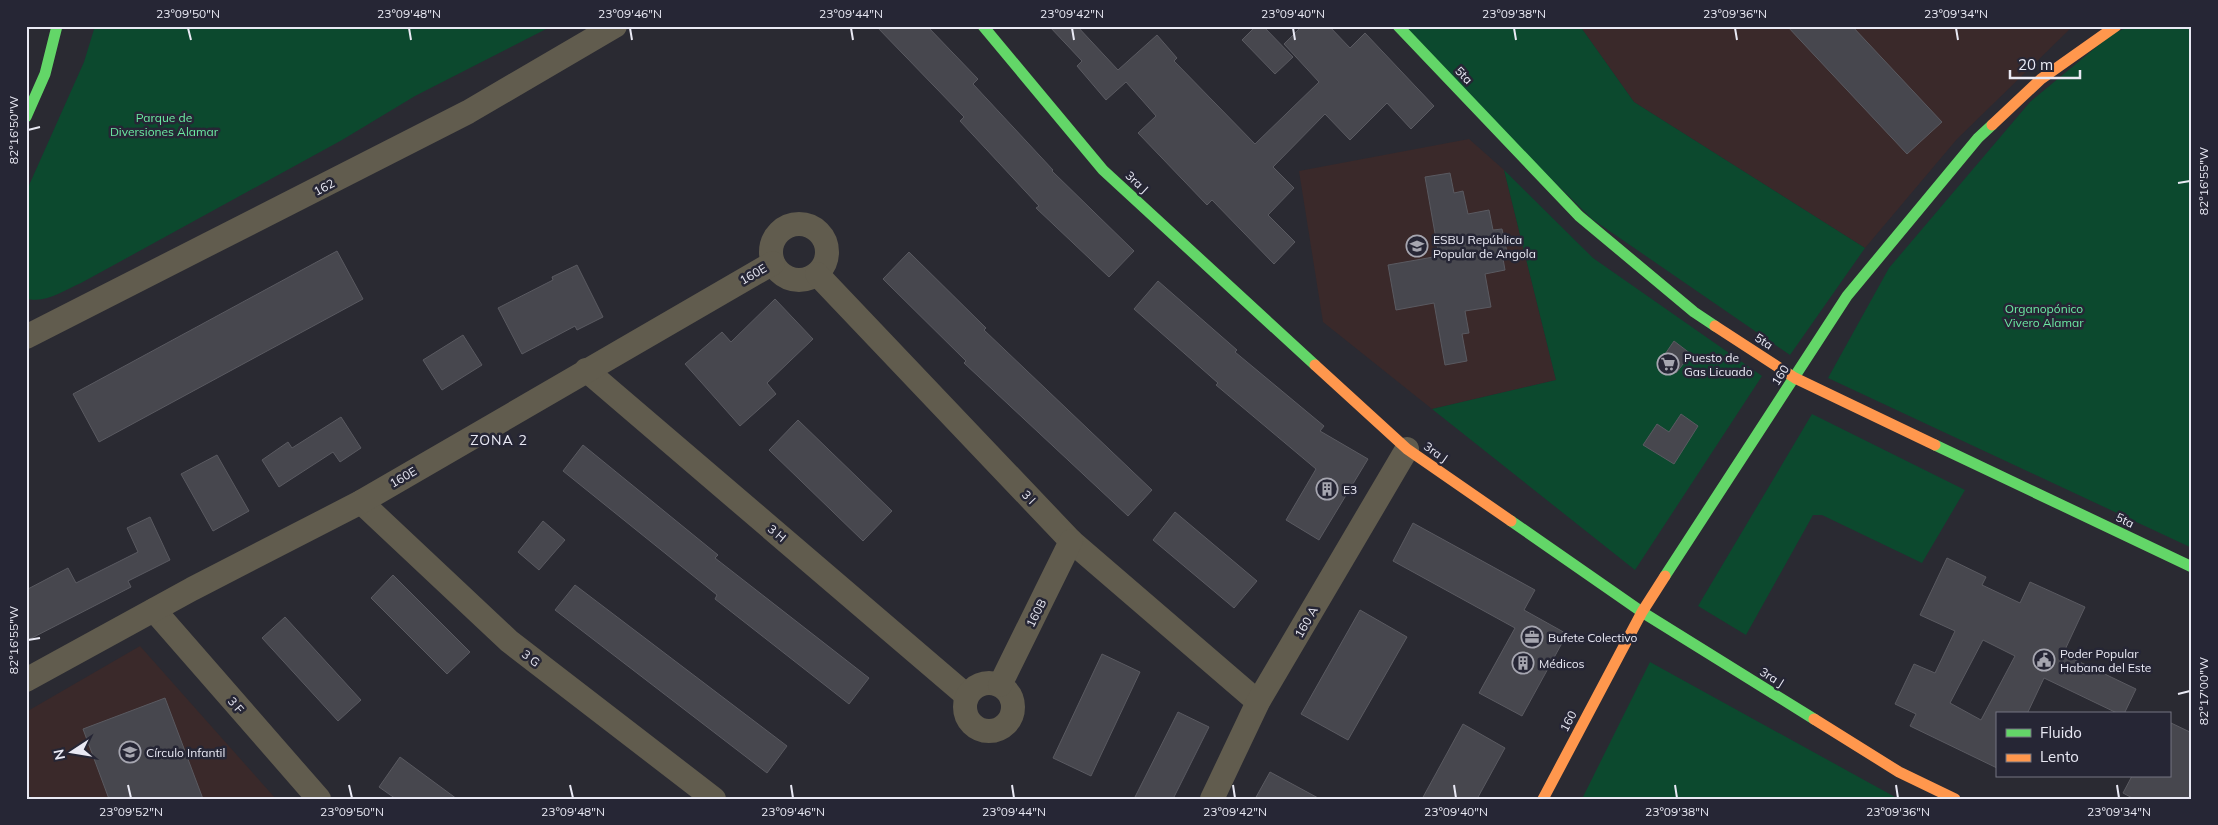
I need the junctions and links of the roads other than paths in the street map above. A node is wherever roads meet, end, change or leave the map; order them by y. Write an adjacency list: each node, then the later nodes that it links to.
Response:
1 (57, 26): 6 (street)
2 (616, 26): 9 (street, 162)
3 (983, 26): 12 (street, 3ra J)
4 (1398, 26): 11 (street, 5ta)
5 (2116, 26): 11 (street, 160)
6 (26, 117)
7 (773, 263): 8 (street); 8 (street); 10 (street, 160E)
8 (817, 274): 14 (street, 3 I)
9 (26, 337)
10 (586, 370): 13 (street, 160E); 20 (street, 3 H)
11 (1795, 378): 15 (street, 5ta); 17 (street, 160)
12 (1407, 449): 17 (street, 3ra J); 21 (street, 160 A)
13 (361, 502): 16 (street, 160E); 23 (street, 3 G)
14 (1071, 541): 19 (street, 160B); 21 (street, 3 I)
15 (2192, 567)
16 (154, 610): 18 (street, 160E); 22 (street, 3 F)
17 (1642, 612): 25 (street, 160); 26 (street, 3ra J)
18 (26, 680)
19 (1000, 685): 20 (street); 20 (street)
20 (968, 696)
21 (1258, 702): 24 (street, 160 A)
22 (319, 799)
23 (714, 799)
24 (1212, 799)
25 (1543, 799)
26 (1955, 799)

